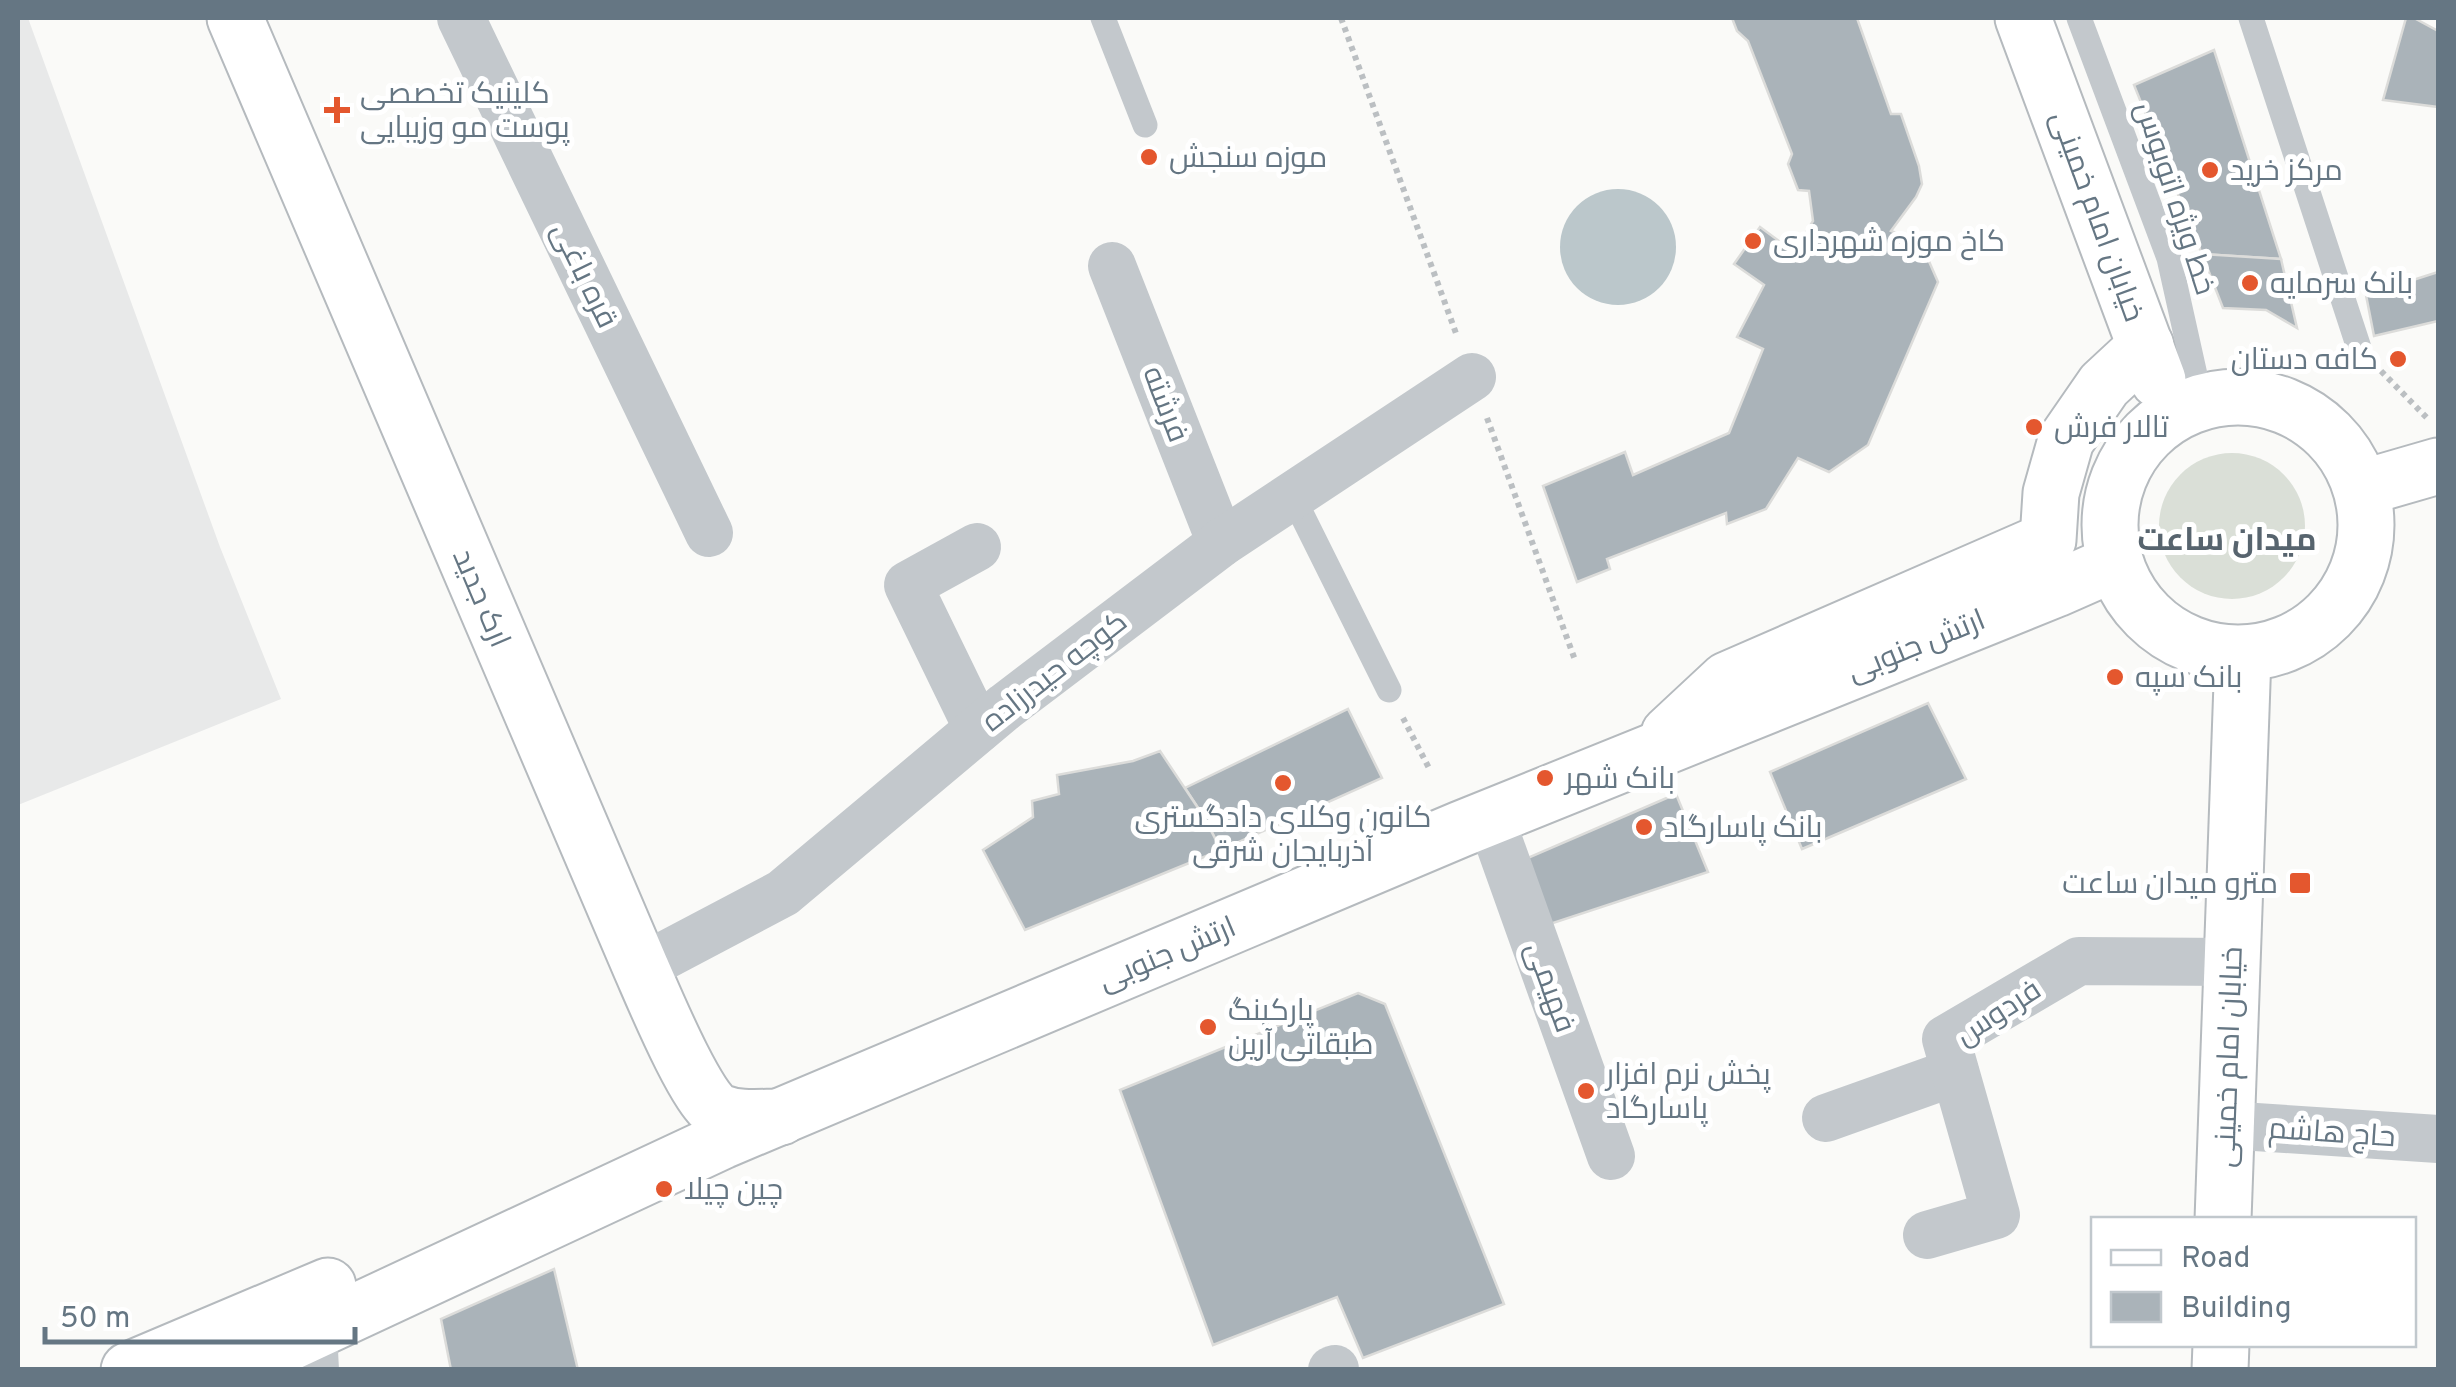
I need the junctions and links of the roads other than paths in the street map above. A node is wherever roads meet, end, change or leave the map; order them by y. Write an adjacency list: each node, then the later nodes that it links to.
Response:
1 (234, 18): 26 (main road, ارک جدید)
2 (461, 18): 16 (street, قره باغی)
3 (1103, 18): 7 (lane)
4 (2024, 18): 9 (main road, خیابان امام خمینی)
5 (2079, 18): 12 (lane, خط ویژه اتوبوس)
6 (2251, 18): 10 (lane)
7 (1145, 125)
8 (1112, 266): 17 (street, فرشته)
9 (2146, 346): 12 (main road, خیابان امام خمینی); 23 (main road)
10 (2359, 348)
11 (1472, 377): 15 (street, کوچه حیدرزاده)
12 (2185, 408): 14 (main road); 19 (main road)
13 (2438, 466): 14 (main road)
14 (2362, 488): 20 (main road)
15 (1292, 496): 17 (street, کوچه حیدرزاده); 21 (lane)
16 (709, 533)
17 (1221, 543): 22 (street, کوچه حیدرزاده)
18 (977, 546): 22 (street)
19 (2115, 563): 20 (main road); 23 (main road, ارتش جنوبی)
20 (2243, 655): 25 (main road, خیابان امام خمینی)
21 (1389, 690)
22 (978, 730): 26 (street, کوچه حیدرزاده)
23 (1645, 756): 24 (main road, ارتش جنوبی)
24 (1490, 817): 29 (main road, ارتش جنوبی); 33 (street, فهیمی)
25 (2232, 962): 27 (street, فردوس); 31 (main road, خیابان امام خمینی)
26 (641, 968): 28 (main road, ارک جدید)
27 (1955, 1072): 30 (street); 35 (street, فردوس)
28 (700, 1092): 29 (main road); 37 (main road)
29 (781, 1116): 36 (main road, ارتش جنوبی)
30 (1826, 1118)
31 (2225, 1125): 32 (street, حاج هاشم); 34 (main road, خیابان امام خمینی)
32 (2438, 1139)
33 (1611, 1156)
34 (2223, 1217)
35 (1927, 1236)
36 (314, 1351): 38 (main road, ارتش جنوبی)
37 (129, 1370)
38 (231, 1370)

